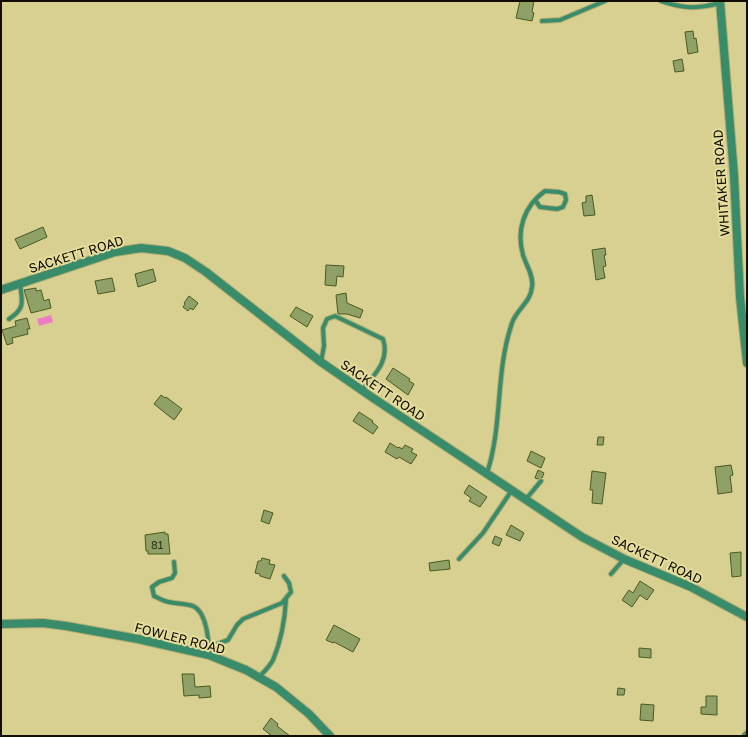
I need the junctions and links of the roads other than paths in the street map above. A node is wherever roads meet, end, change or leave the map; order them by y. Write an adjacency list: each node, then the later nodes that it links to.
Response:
1 (605, 1): 4 (lane)
2 (661, 1): 3 (lane)
3 (720, 2): 10 (street, WHITAKER ROAD)
4 (542, 21)
5 (534, 200): 5 (lane); 12 (lane)
6 (20, 284): 7 (street, SACKETT ROAD); 8 (lane); 9 (street, SACKETT ROAD)
7 (1, 290)
8 (9, 319)
9 (321, 362): 11 (street, SACKETT ROAD); 11 (lane)
10 (747, 363)
11 (362, 391): 12 (street, SACKETT ROAD)
12 (487, 473): 14 (street, SACKETT ROAD)
13 (541, 481): 15 (lane)
14 (513, 490): 15 (street, SACKETT ROAD); 17 (lane)
15 (526, 499): 16 (street, SACKETT ROAD)
16 (624, 559): 19 (lane); 22 (street, SACKETT ROAD)
17 (459, 560)
18 (174, 562): 24 (lane)
19 (611, 574)
20 (284, 576): 21 (lane)
21 (286, 598): 24 (lane); 25 (lane)
22 (747, 617)
23 (1, 624): 24 (street, FOWLER ROAD)
24 (209, 651): 25 (street, FOWLER ROAD)
25 (259, 677): 26 (street, FOWLER ROAD)
26 (330, 736)

